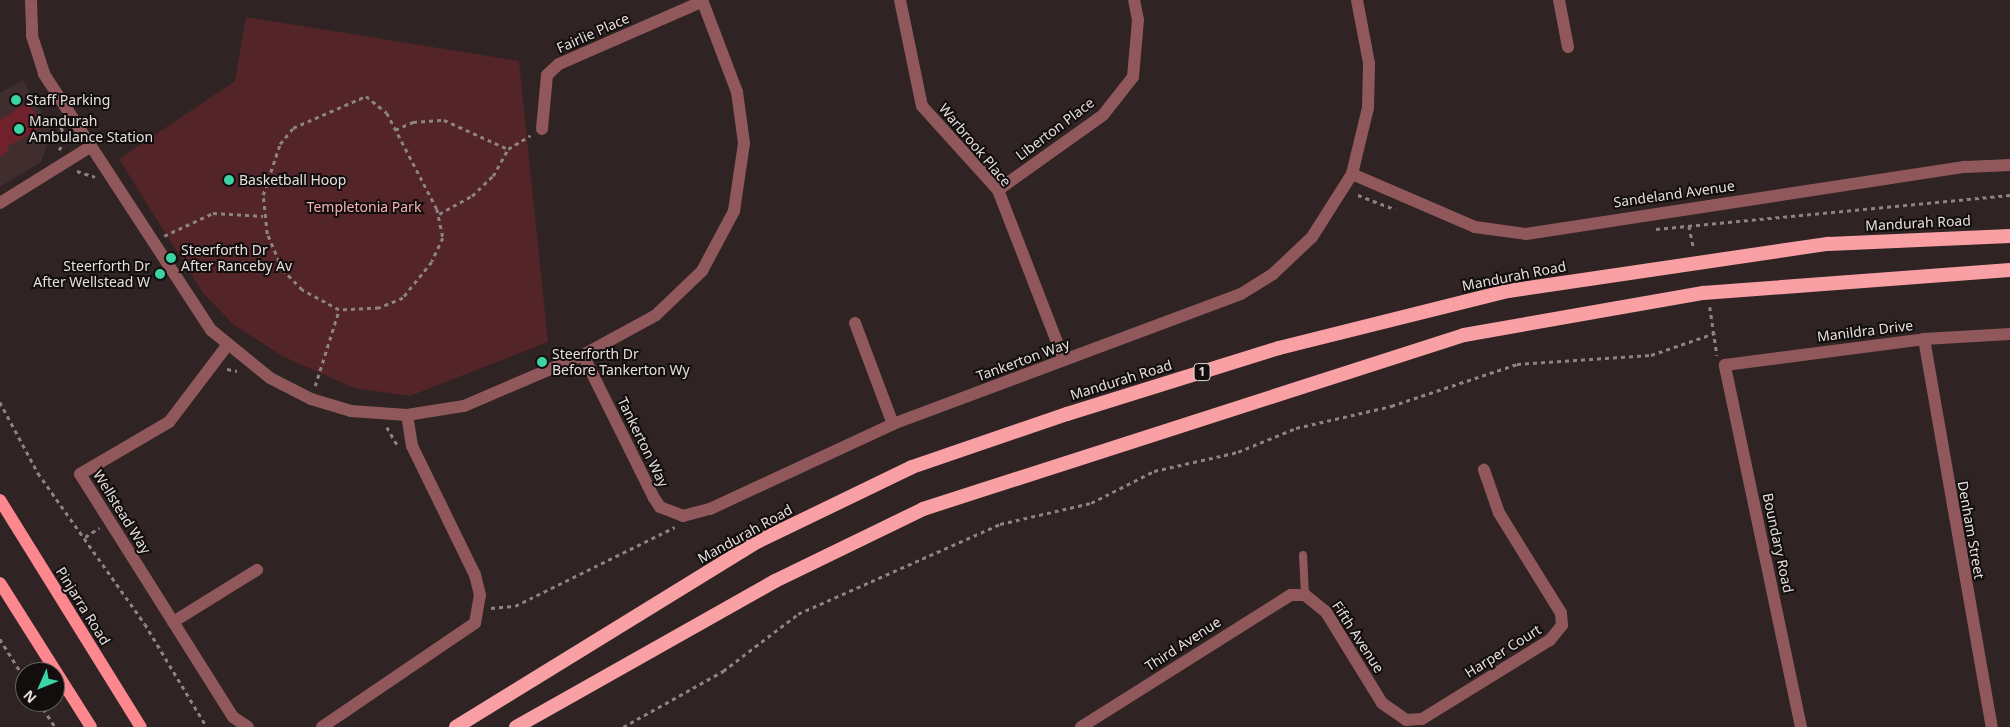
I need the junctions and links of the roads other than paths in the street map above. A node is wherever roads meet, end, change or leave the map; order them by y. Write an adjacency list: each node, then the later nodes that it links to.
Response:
1 (31, 0): 9 (street)
2 (900, 0): 12 (street, Warbrook Place)
3 (1134, 0): 12 (street, Liberton Place)
4 (1357, 0): 11 (street, Tankerton Way)
5 (1559, 0): 7 (street)
6 (703, 1): 8 (street, Fairlie Place); 20 (street)
7 (1568, 47)
8 (542, 129)
9 (90, 147): 13 (street); 19 (street)
10 (2010, 165): 11 (street, Sandeland Avenue)
11 (1352, 174): 21 (street, Tankerton Way)
12 (998, 190): 21 (street, Warbrook Place)
13 (0, 203)
14 (2010, 236): 37 (highway, Mandurah Road / 1)
15 (2010, 270): 38 (highway)
16 (855, 323): 24 (street)
17 (2010, 334): 18 (street, Manildra Drive)
18 (1924, 339): 22 (street, Manildra Drive); 41 (street, Denham Street)
19 (226, 347): 23 (street); 31 (street, Wellstead Way)
20 (583, 354): 23 (street); 24 (street, Tankerton Way)
21 (1064, 360): 24 (street, Tankerton Way)
22 (1725, 365): 40 (street, Boundary Road)
23 (407, 415): 36 (street)
24 (894, 424)
25 (1484, 470): 32 (street, Harper Court)
26 (0, 500): 34 (main road, Pinjarra Road)
27 (1303, 555): 30 (lane)
28 (257, 570): 31 (street)
29 (0, 583): 33 (main road)
30 (1305, 595): 32 (street, Fifth Avenue); 39 (street, Third Avenue)
31 (173, 622): 35 (street, Wellstead Way)
32 (1406, 724)
33 (92, 727)
34 (141, 727)
35 (248, 727)
36 (322, 727)
37 (456, 727)
38 (516, 727)
39 (1081, 727)
40 (1801, 727)
41 (1992, 727)

